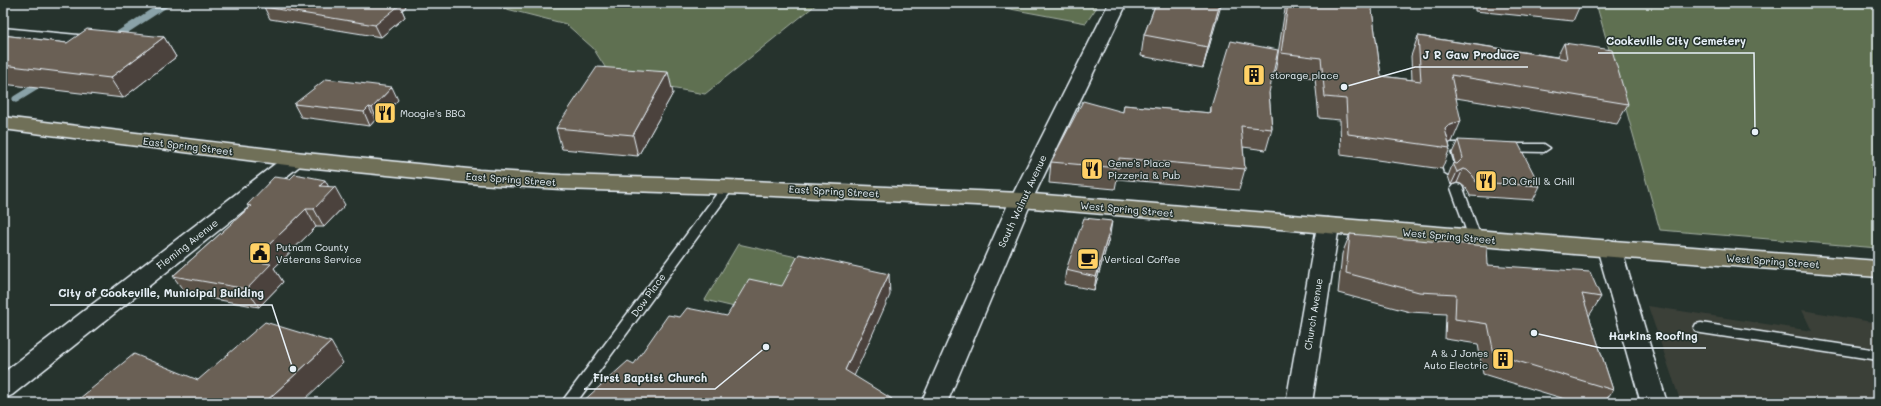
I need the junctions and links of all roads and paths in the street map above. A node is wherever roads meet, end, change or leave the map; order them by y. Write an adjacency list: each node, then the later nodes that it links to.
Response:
1 (1118, 3): 12 (street, South Walnut Avenue)
2 (3, 33): 3 (street)
3 (99, 42)
4 (3, 124): 8 (main road, East Spring Street)
5 (1478, 147): 9 (lane)
6 (1493, 147): 7 (lane)
7 (1544, 148)
8 (295, 159): 10 (main road, East Spring Street); 19 (street, Fleming Avenue)
9 (1450, 172)
10 (728, 187): 12 (main road, East Spring Street); 20 (lane, Dow Place)
11 (1458, 188): 14 (lane)
12 (1021, 200): 13 (main road, West Spring Street); 21 (street, South Walnut Avenue)
13 (1328, 226): 14 (main road, West Spring Street); 22 (street, Church Avenue)
14 (1475, 238): 15 (main road, West Spring Street)
15 (1609, 248): 16 (main road, West Spring Street); 23 (street)
16 (1878, 268)
17 (1701, 328): 18 (lane)
18 (1878, 355)
19 (3, 388)
20 (568, 403)
21 (934, 403)
22 (1299, 403)
23 (1654, 403)

